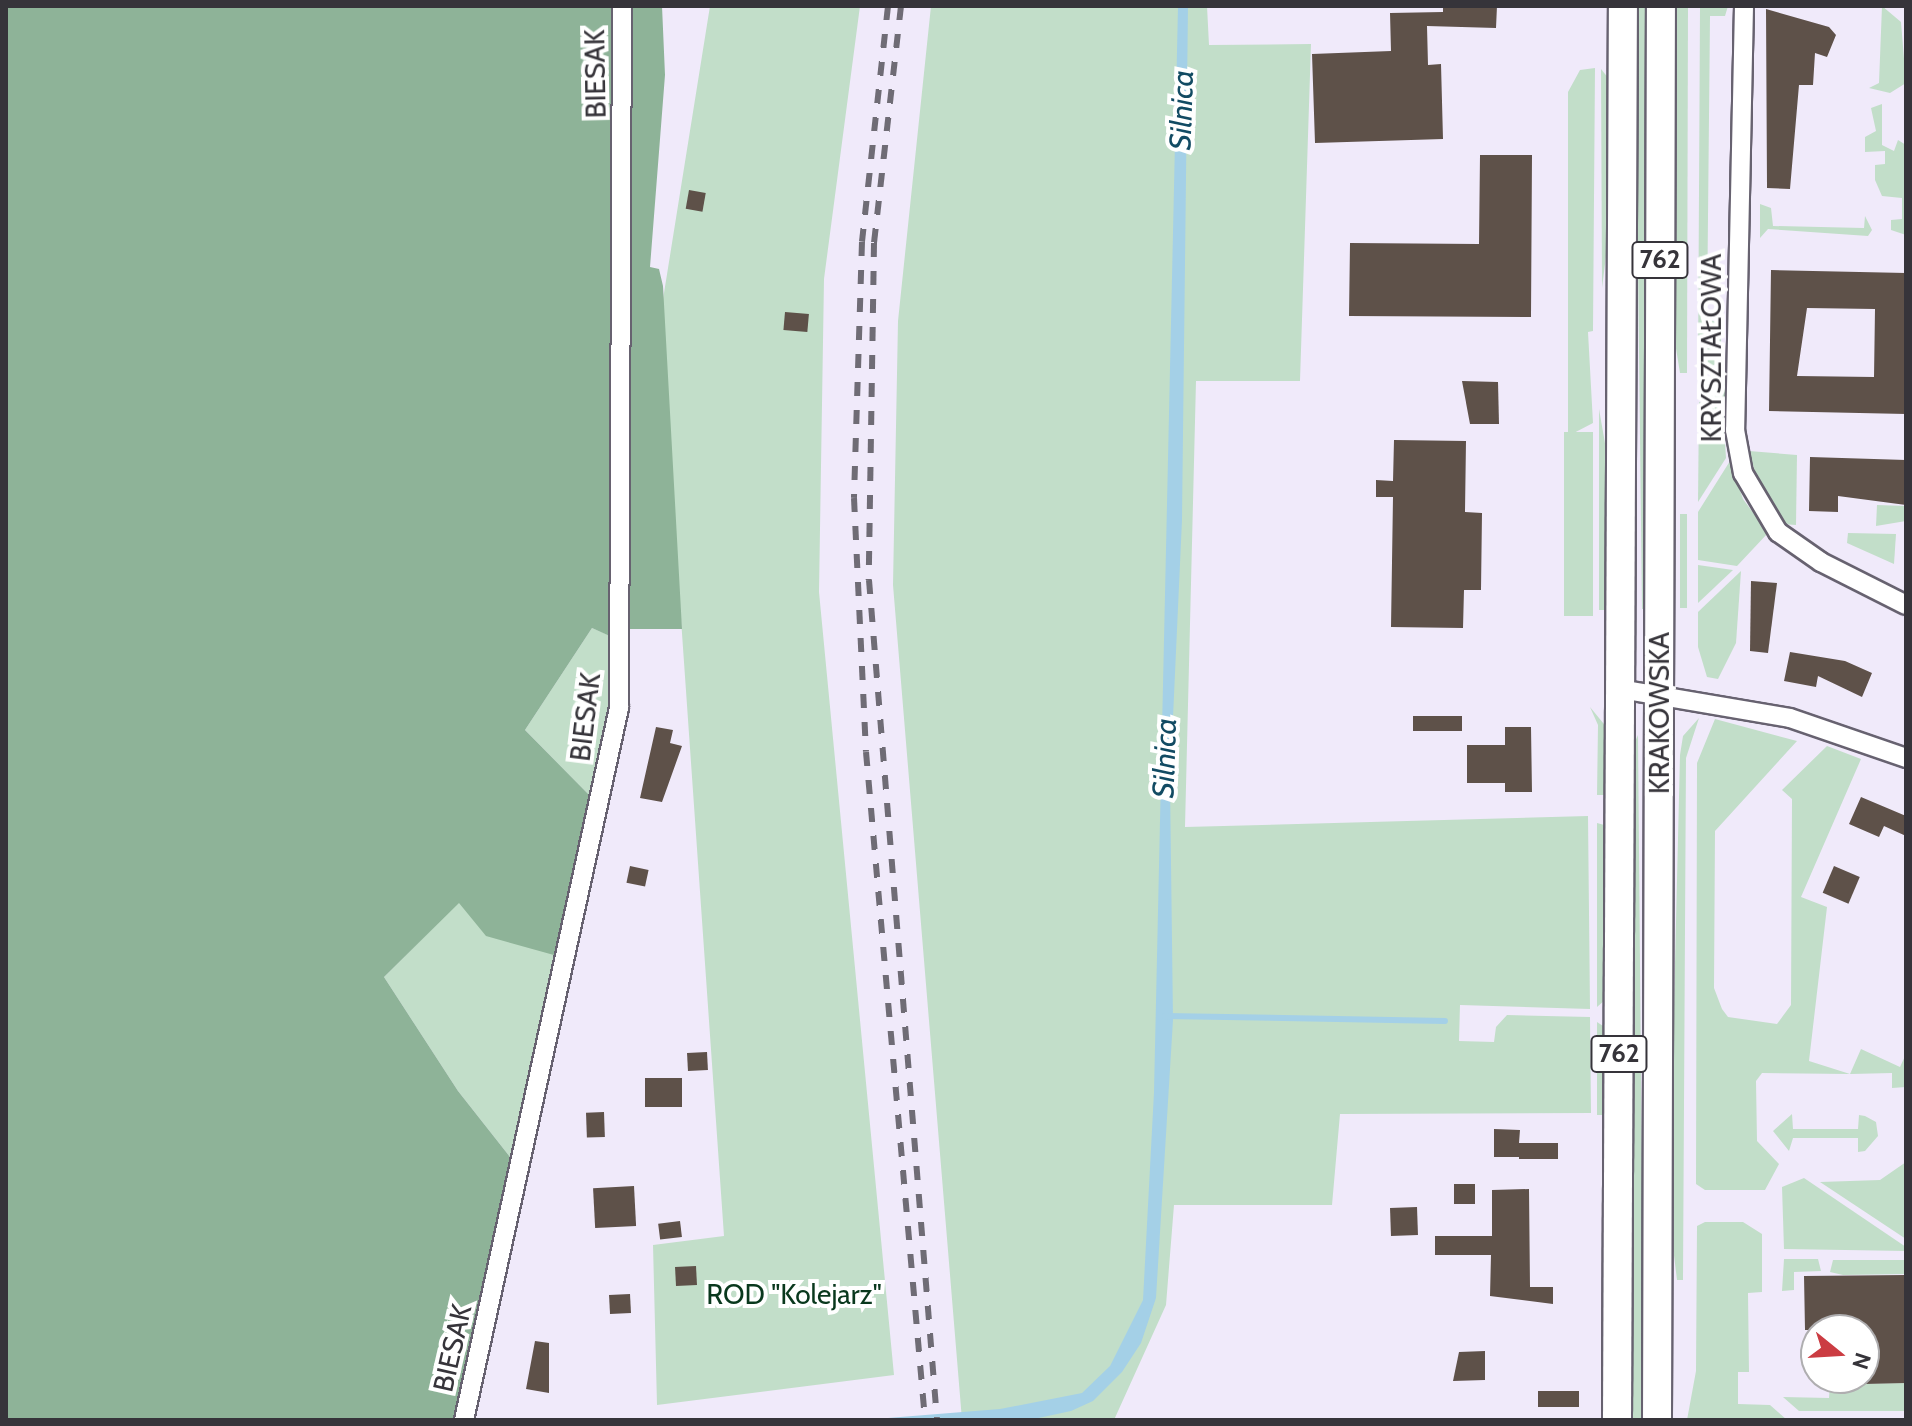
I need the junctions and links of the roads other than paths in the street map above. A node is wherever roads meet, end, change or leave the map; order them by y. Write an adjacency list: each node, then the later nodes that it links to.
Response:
1 (622, 6): 9 (street, BIESAK)
2 (1623, 6): 6 (main road, KRAKOWSKA / 762)
3 (1661, 6): 7 (main road, KRAKOWSKA / 762)
4 (1744, 6): 5 (street, KRYSZTAŁOWA)
5 (1906, 605)
6 (1620, 689): 7 (street); 10 (main road, KRAKOWSKA / 762)
7 (1660, 694): 8 (street); 11 (main road, KRAKOWSKA / 762)
8 (1906, 758)
9 (464, 1420)
10 (1617, 1420)
11 (1657, 1420)

